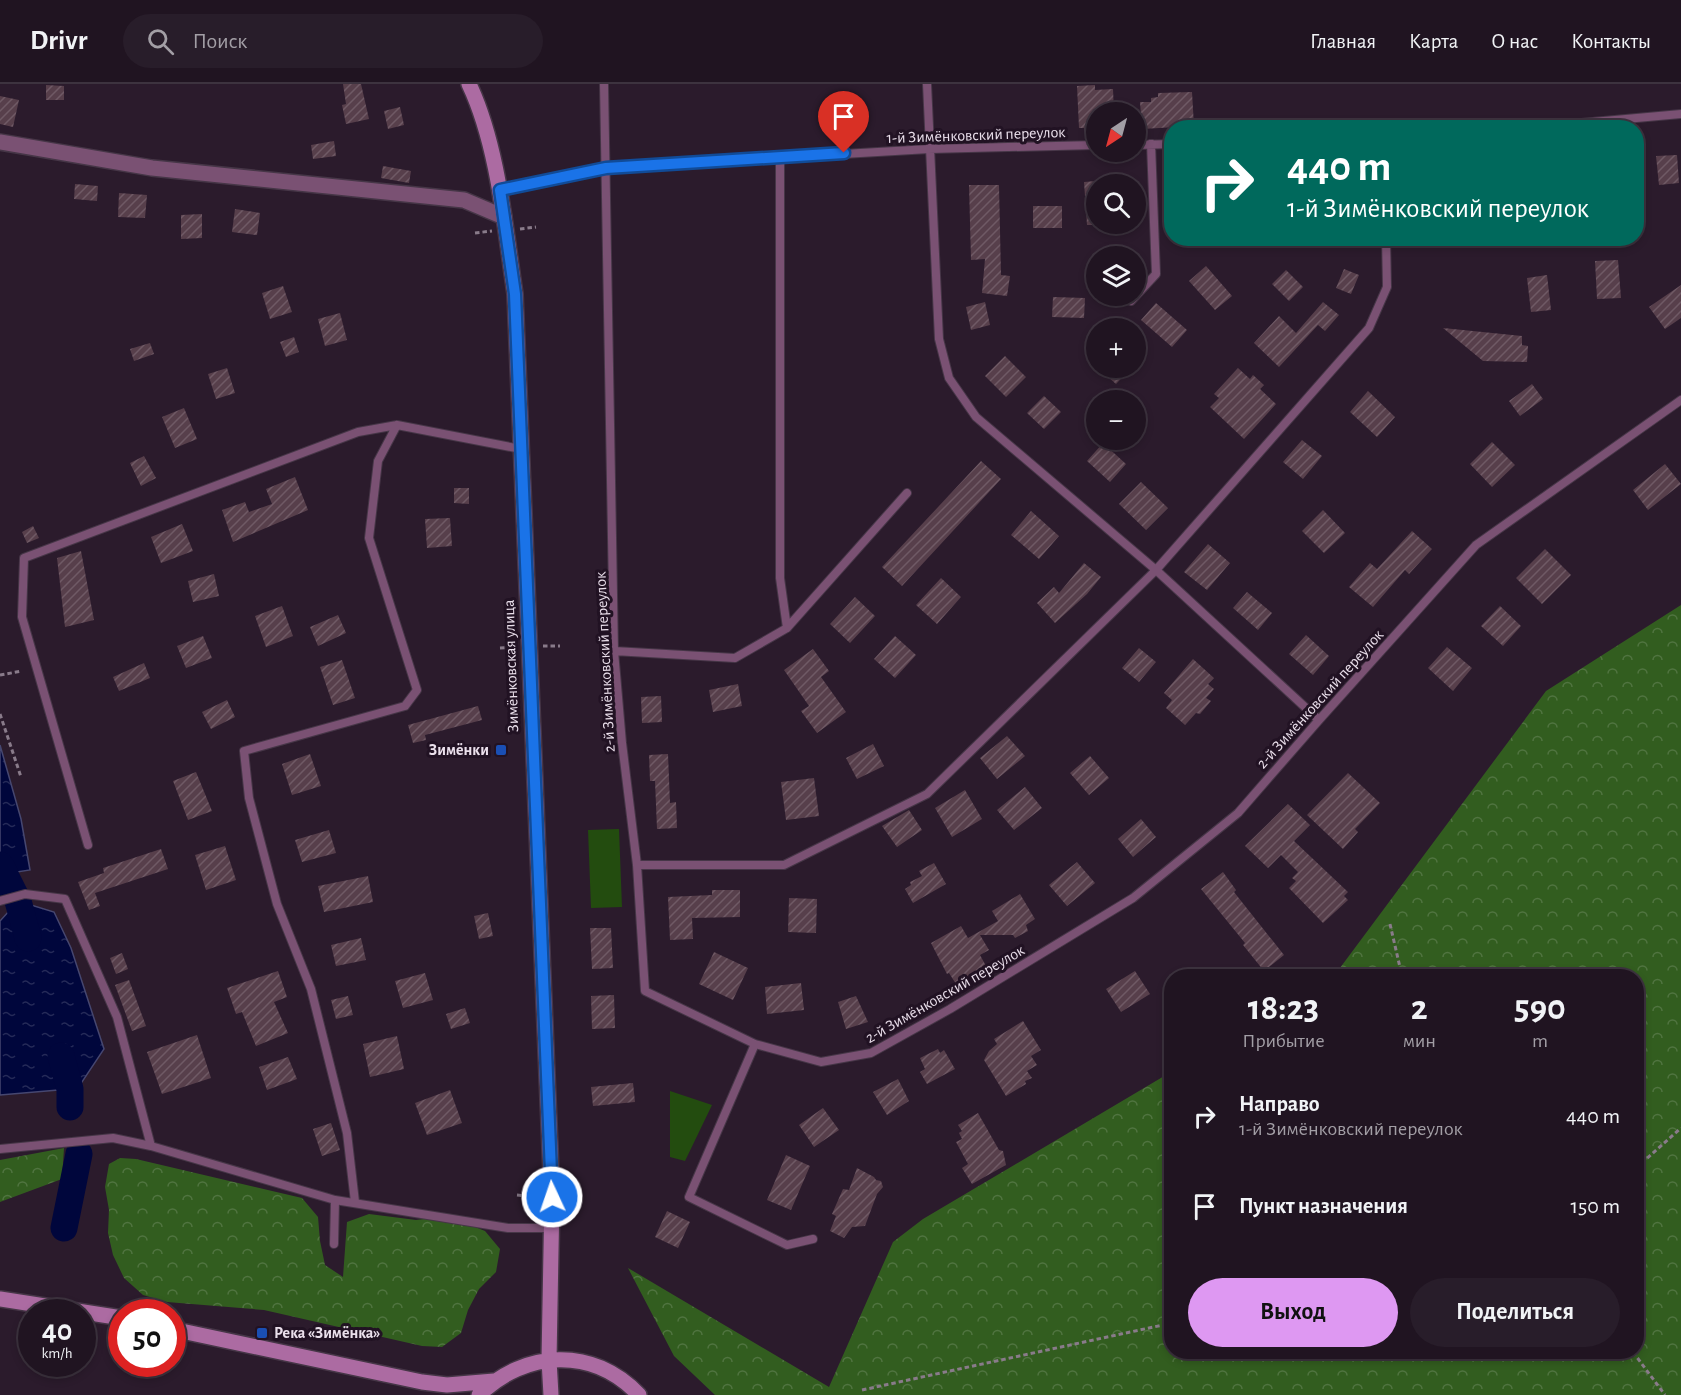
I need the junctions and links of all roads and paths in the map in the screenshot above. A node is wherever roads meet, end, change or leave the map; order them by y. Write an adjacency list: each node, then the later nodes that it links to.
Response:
1 (469, 84): 14 (main road, Зимёнковская улица)
2 (604, 84): 13 (lane, 2-й Зимёнковский переулок)
3 (927, 84): 11 (lane)
4 (1681, 114): 5 (lane)
5 (1622, 120)
6 (0, 142): 15 (street)
7 (1146, 144): 8 (lane)
8 (1151, 144): 9 (lane); 17 (lane)
9 (1164, 144)
10 (1086, 145): 11 (lane, 1-й Зимёнковский переулок)
11 (929, 149): 12 (lane, 1-й Зимёнковский переулок); 22 (lane)
12 (780, 157): 13 (lane, 1-й Зимёнковский переулок); 23 (lane)
13 (606, 168): 14 (lane, 1-й Зимёнковский переулок); 24 (lane, 2-й Зимёнковский переулок)
14 (500, 190): 15 (main road, Зимёнковская улица)
15 (504, 218): 20 (main road, Зимёнковская улица)
16 (1386, 246): 22 (lane)
17 (1146, 285)
18 (1681, 400): 28 (lane, 2-й Зимёнковский переулок)
19 (397, 425): 20 (lane); 30 (lane); 41 (lane)
20 (521, 449): 42 (main road, Зимёнковская улица)
21 (907, 493): 23 (lane)
22 (1156, 570): 28 (lane); 31 (lane)
23 (787, 628): 24 (lane)
24 (614, 651): 31 (lane, 2-й Зимёнковский переулок)
25 (22, 671): 26 (path)
26 (0, 675)
27 (0, 714): 29 (path)
28 (1319, 720): 35 (lane, 2-й Зимёнковский переулок)
29 (21, 777)
30 (88, 845)
31 (637, 865): 35 (lane, 2-й Зимёнковский переулок)
32 (0, 901): 37 (lane)
33 (1390, 924): 34 (path)
34 (1400, 969)
35 (755, 1044): 43 (lane)
36 (1681, 1128): 39 (path)
37 (151, 1146): 38 (lane); 40 (lane)
38 (0, 1149)
39 (1644, 1161)
40 (335, 1200): 41 (lane); 44 (lane)
41 (355, 1202): 42 (lane)
42 (551, 1228): 50 (main road, Зимёнковская улица)
43 (813, 1239)
44 (334, 1244)
45 (0, 1299): 46 (main road)
46 (108, 1316)
47 (1164, 1325): 52 (path)
48 (186, 1332): 51 (main road)
49 (1638, 1359): 56 (path)
50 (549, 1360): 51 (main road); 54 (main road, Зимёнковская улица); 55 (main road)
51 (494, 1381): 53 (main road)
52 (862, 1390)
53 (479, 1395)
54 (551, 1395)
55 (639, 1395)
56 (1665, 1395)

